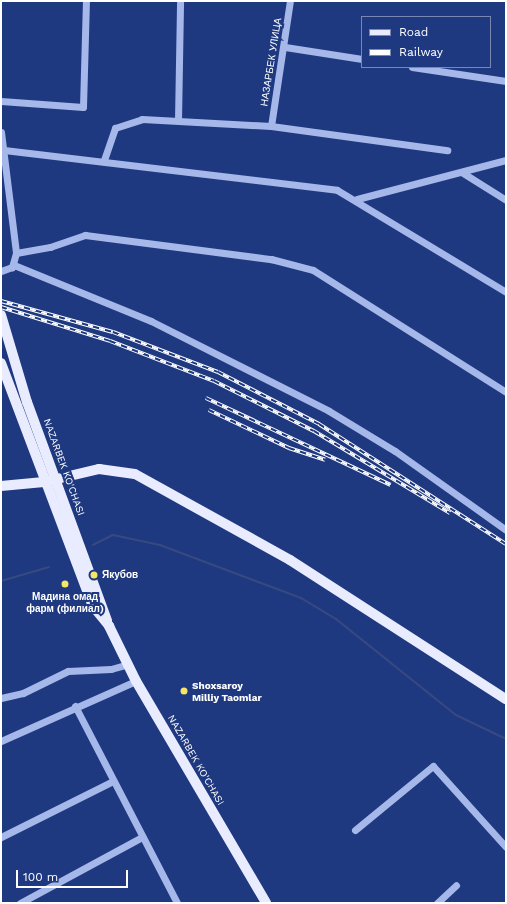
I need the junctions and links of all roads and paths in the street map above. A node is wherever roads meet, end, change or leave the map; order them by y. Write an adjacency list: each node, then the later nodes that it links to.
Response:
1 (86, 1): 8 (street)
2 (180, 1): 9 (street)
3 (290, 1): 4 (street, НАЗАРБЕК УЛИЦА)
4 (284, 47): 5 (street); 10 (street, НАЗАРБЕК УЛИЦА)
5 (361, 59)
6 (419, 68): 7 (street)
7 (506, 81)
8 (1, 101)
9 (178, 120): 10 (street); 14 (street)
10 (271, 126): 13 (street)
11 (1, 132): 12 (street)
12 (4, 150): 14 (street); 19 (street)
13 (448, 150)
14 (104, 160): 17 (street)
15 (506, 160): 16 (street)
16 (463, 173): 17 (street); 18 (street)
17 (357, 199): 22 (street)
18 (506, 200)
19 (16, 253): 20 (street); 25 (street)
20 (14, 265): 21 (street); 29 (street)
21 (2, 271)
22 (506, 292)
23 (1, 315): 26 (main road, NAZARBEK KO'CHASI)
24 (1, 363): 27 (main road, NAZARBEK KO'CHASI)
25 (506, 392)
26 (54, 478): 27 (main road); 30 (main road, NAZARBEK KO'CHASI); 34 (main road)
27 (44, 482): 28 (main road); 30 (main road, NAZARBEK KO'CHASI)
28 (1, 486)
29 (506, 530)
30 (109, 626): 31 (main road, NAZARBEK KO'CHASI)
31 (128, 664): 32 (main road, NAZARBEK KO'CHASI); 33 (street)
32 (136, 681): 35 (street); 45 (main road, NAZARBEK KO'CHASI)
33 (1, 698)
34 (506, 699)
35 (74, 706): 36 (street); 37 (street)
36 (1, 741)
37 (113, 781): 39 (street); 40 (street)
38 (355, 830): 41 (street)
39 (1, 837)
40 (142, 837): 43 (street); 44 (street)
41 (506, 845)
42 (456, 885): 46 (street)
43 (20, 903)
44 (177, 903)
45 (266, 903)
46 (437, 903)

